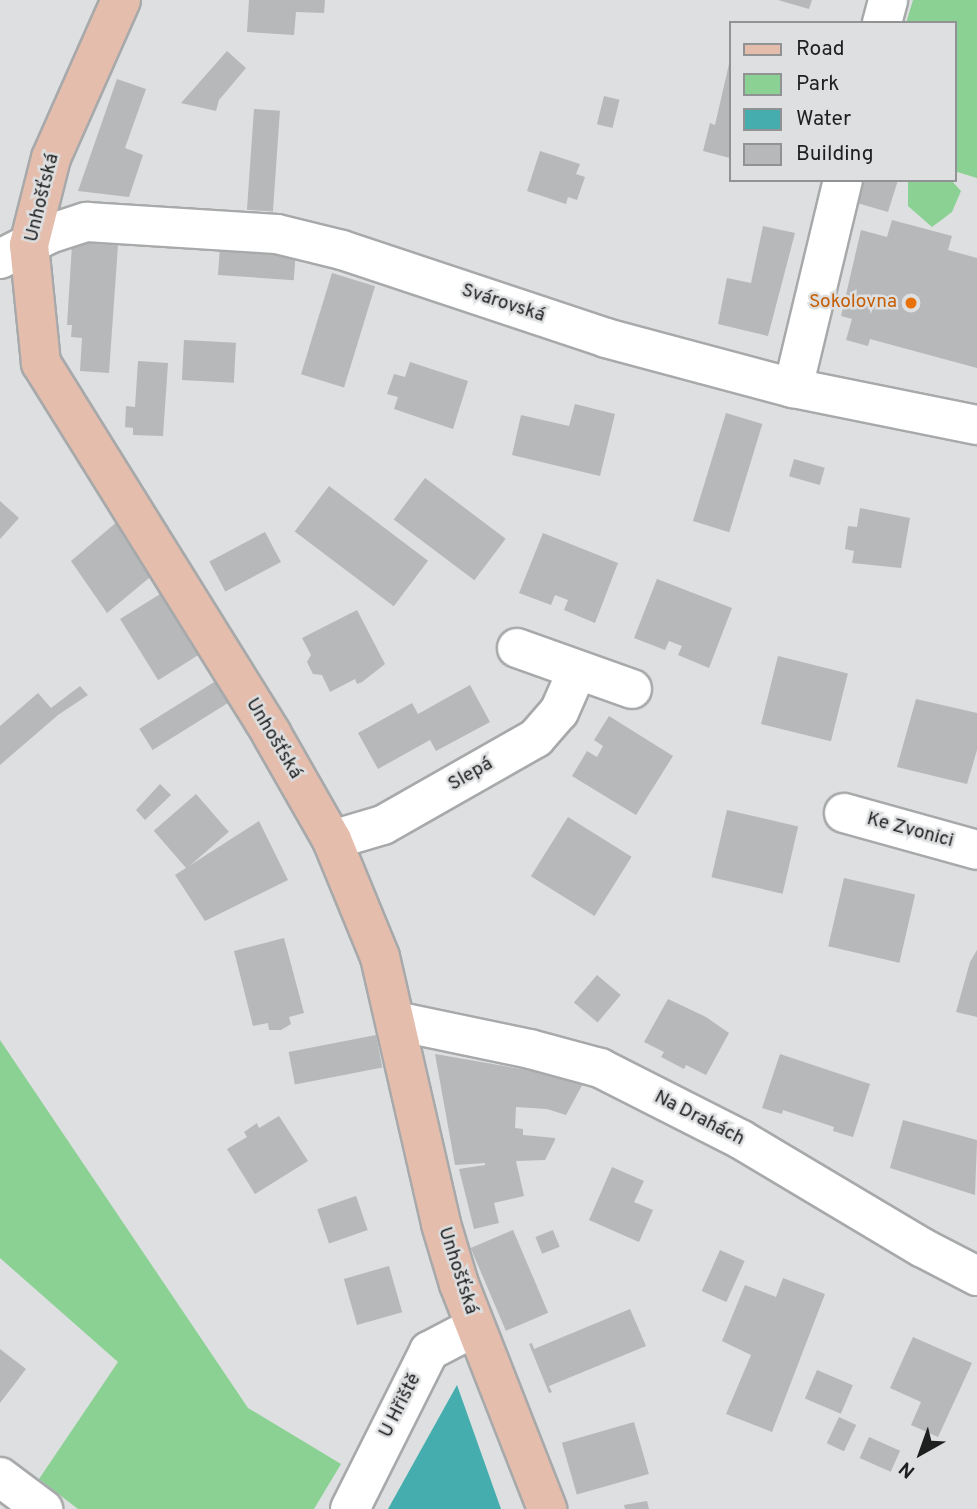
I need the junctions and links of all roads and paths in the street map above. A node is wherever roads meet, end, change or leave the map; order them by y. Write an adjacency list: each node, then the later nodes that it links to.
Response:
1 (121, 0): 5 (main road, Unhošťská)
2 (888, 0): 3 (street)
3 (883, 21)
4 (843, 182): 6 (street)
5 (15, 252): 6 (street, Svárovská); 12 (main road, Unhošťská)
6 (793, 388): 7 (street, Svárovská)
7 (977, 425)
8 (517, 648): 9 (street)
9 (577, 671): 10 (street); 12 (street, Slepá)
10 (632, 689)
11 (844, 813): 13 (street, Ke Zvonici)
12 (332, 840): 14 (main road, Unhošťská)
13 (977, 850)
14 (397, 1021): 15 (street, Na Drahách); 16 (main road, Unhošťská)
15 (977, 1276)
16 (475, 1327): 19 (street, U Hřiště); 20 (main road, Unhošťská)
17 (0, 1477): 18 (street)
18 (43, 1509)
19 (350, 1509)
20 (547, 1509)

